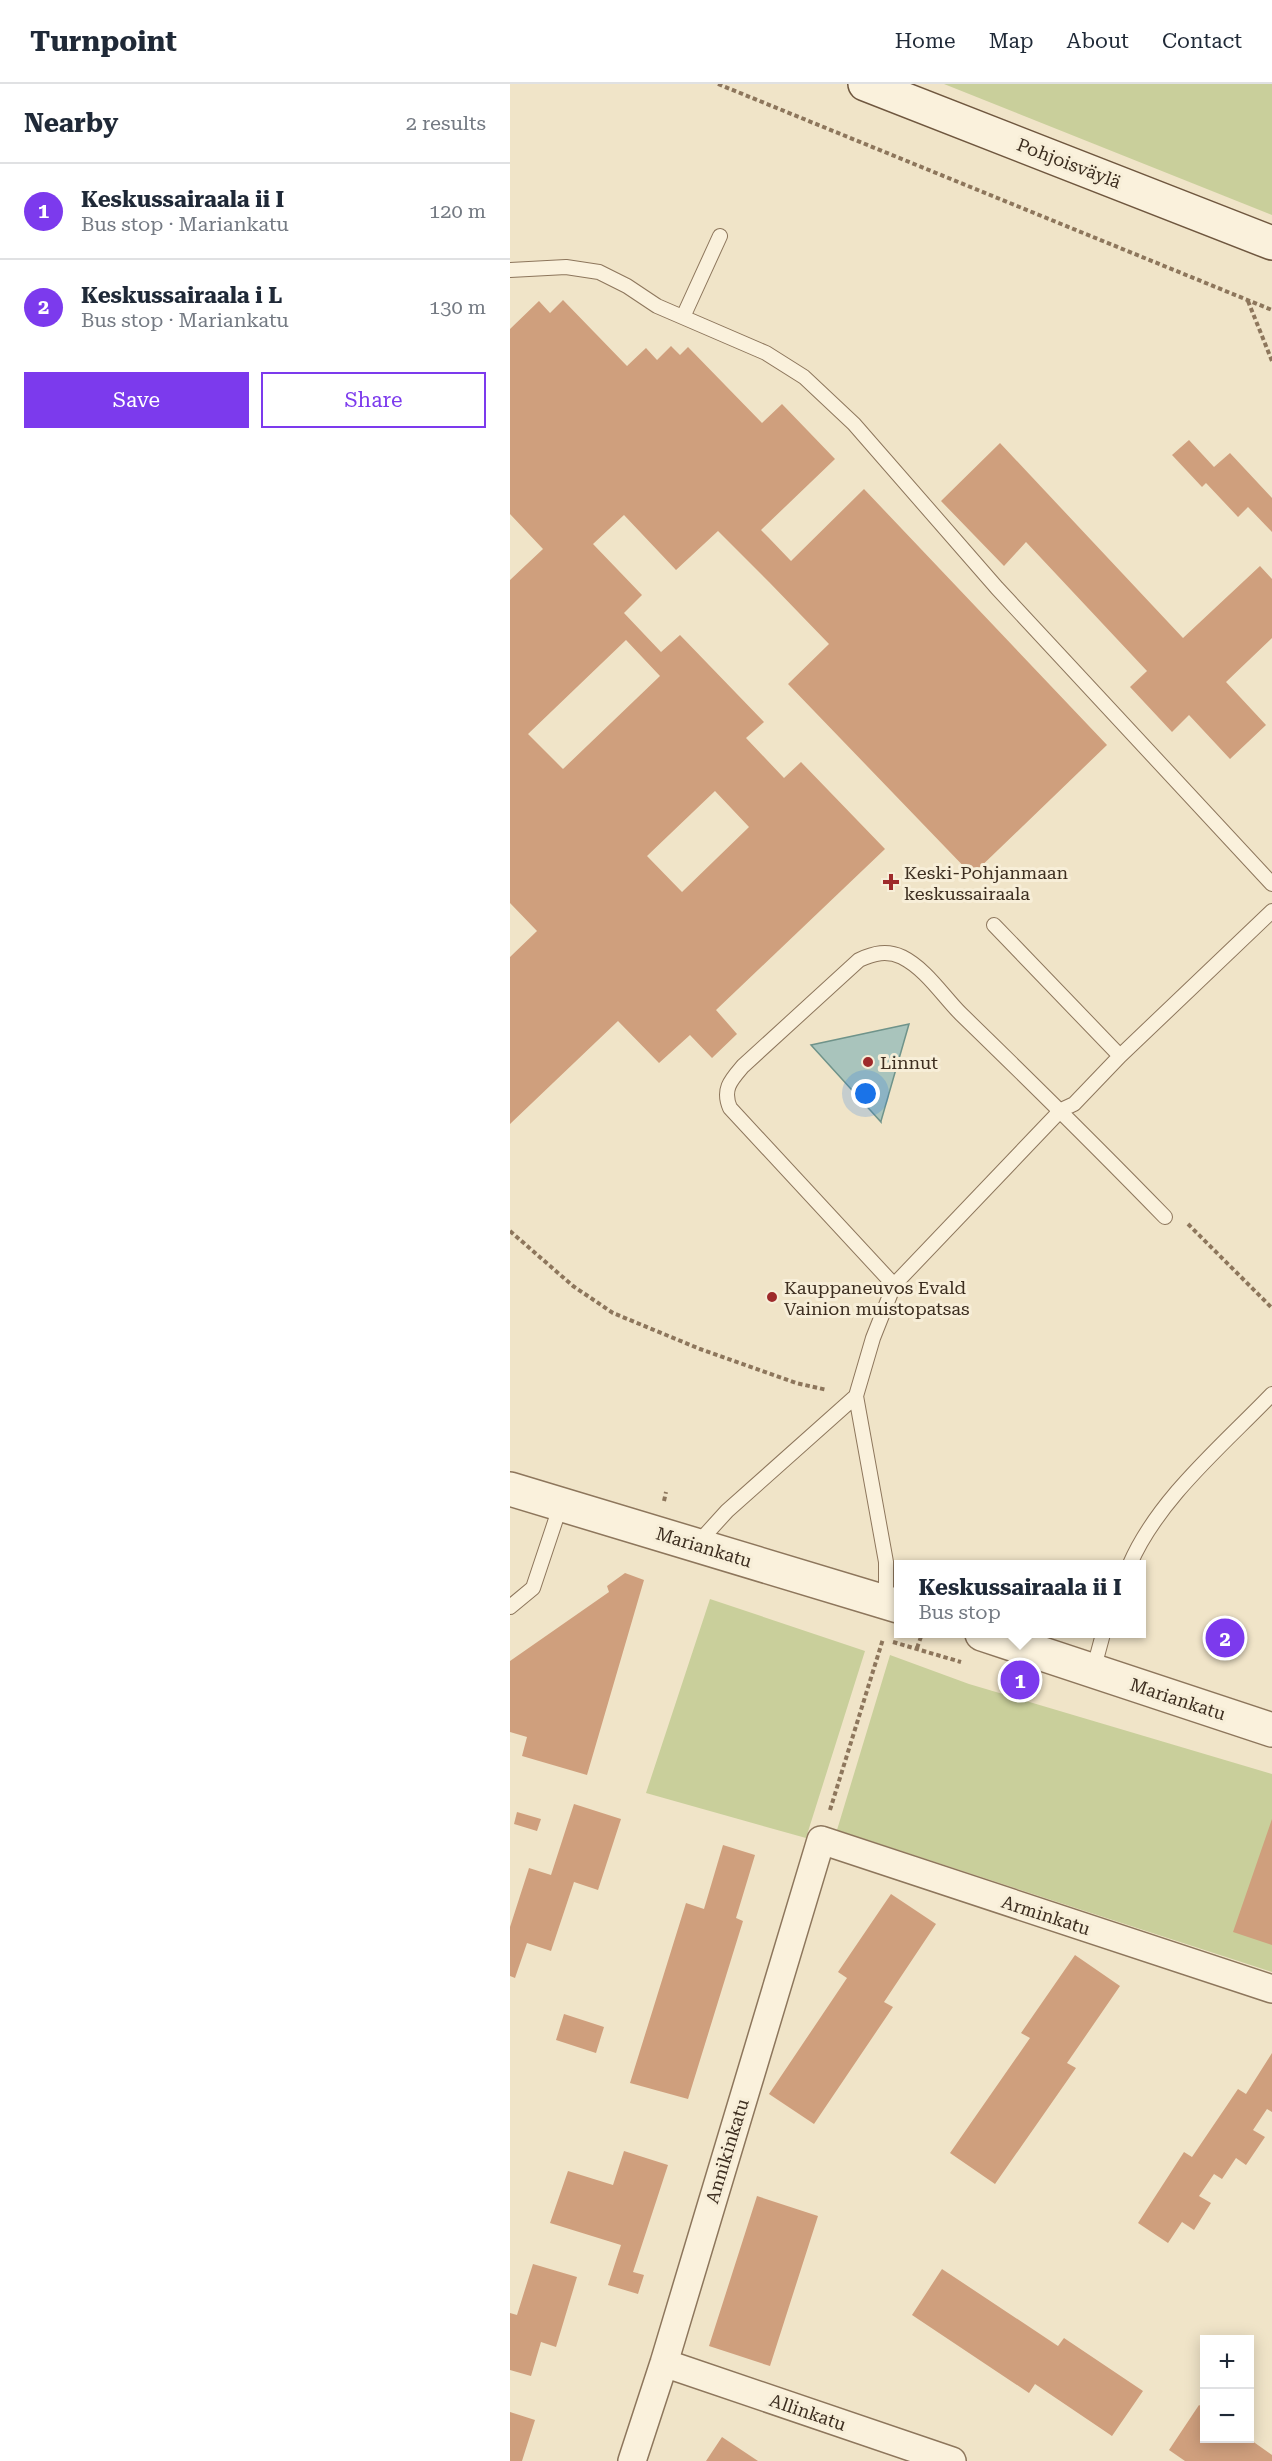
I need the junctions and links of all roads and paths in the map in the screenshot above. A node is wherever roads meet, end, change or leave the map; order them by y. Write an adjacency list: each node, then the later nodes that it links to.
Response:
1 (718, 84): 6 (path)
2 (865, 84): 4 (street, Pohjoisväylä)
3 (720, 236): 8 (lane)
4 (1272, 243)
5 (510, 270): 8 (lane)
6 (1248, 300): 7 (path); 9 (path)
7 (1272, 310)
8 (683, 317): 10 (lane)
9 (1272, 361)
10 (1272, 884)
11 (1272, 911): 13 (lane)
12 (994, 925): 13 (lane)
13 (1120, 1056): 14 (lane)
14 (1061, 1110): 15 (lane); 17 (lane); 17 (lane)
15 (1165, 1217)
16 (510, 1231): 19 (path)
17 (894, 1285): 19 (lane)
18 (1272, 1394): 23 (lane)
19 (856, 1396): 22 (lane); 24 (lane)
20 (510, 1489): 21 (street, Mariankatu)
21 (561, 1504): 22 (street, Mariankatu); 25 (lane)
22 (696, 1545): 24 (street, Mariankatu)
23 (1132, 1560)
24 (892, 1605)
25 (510, 1607)
26 (921, 1638): 30 (path)
27 (994, 1638): 31 (street, Mariankatu)
28 (1102, 1638): 31 (lane)
29 (883, 1639): 33 (path)
30 (917, 1648)
31 (1093, 1671): 32 (street, Mariankatu)
32 (1272, 1730)
33 (821, 1840): 34 (street, Arminkatu); 35 (street, Annikinkatu)
34 (1272, 1989)
35 (664, 2364): 36 (street, Annikinkatu); 37 (street, Allinkatu)
36 (632, 2461)
37 (952, 2461)

